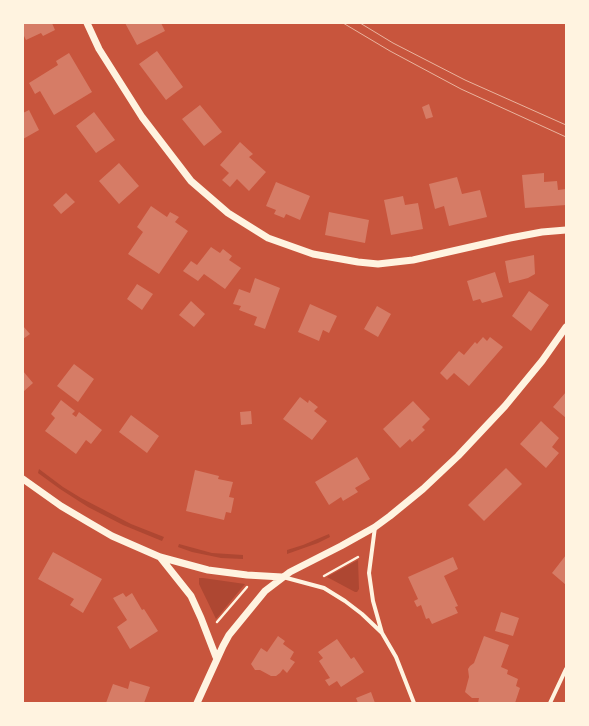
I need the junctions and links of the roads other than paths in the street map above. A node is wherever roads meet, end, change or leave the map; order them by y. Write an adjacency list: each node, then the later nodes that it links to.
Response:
1 (87, 23): 2 (street)
2 (566, 230)
3 (566, 327): 5 (street)
4 (23, 479): 6 (street)
5 (375, 527): 7 (street); 8 (street)
6 (160, 557): 7 (street); 9 (street)
7 (282, 577): 8 (street); 9 (street)
8 (382, 633): 12 (street)
9 (216, 657): 11 (street)
10 (566, 669): 13 (street)
11 (197, 703)
12 (414, 703)
13 (550, 703)

